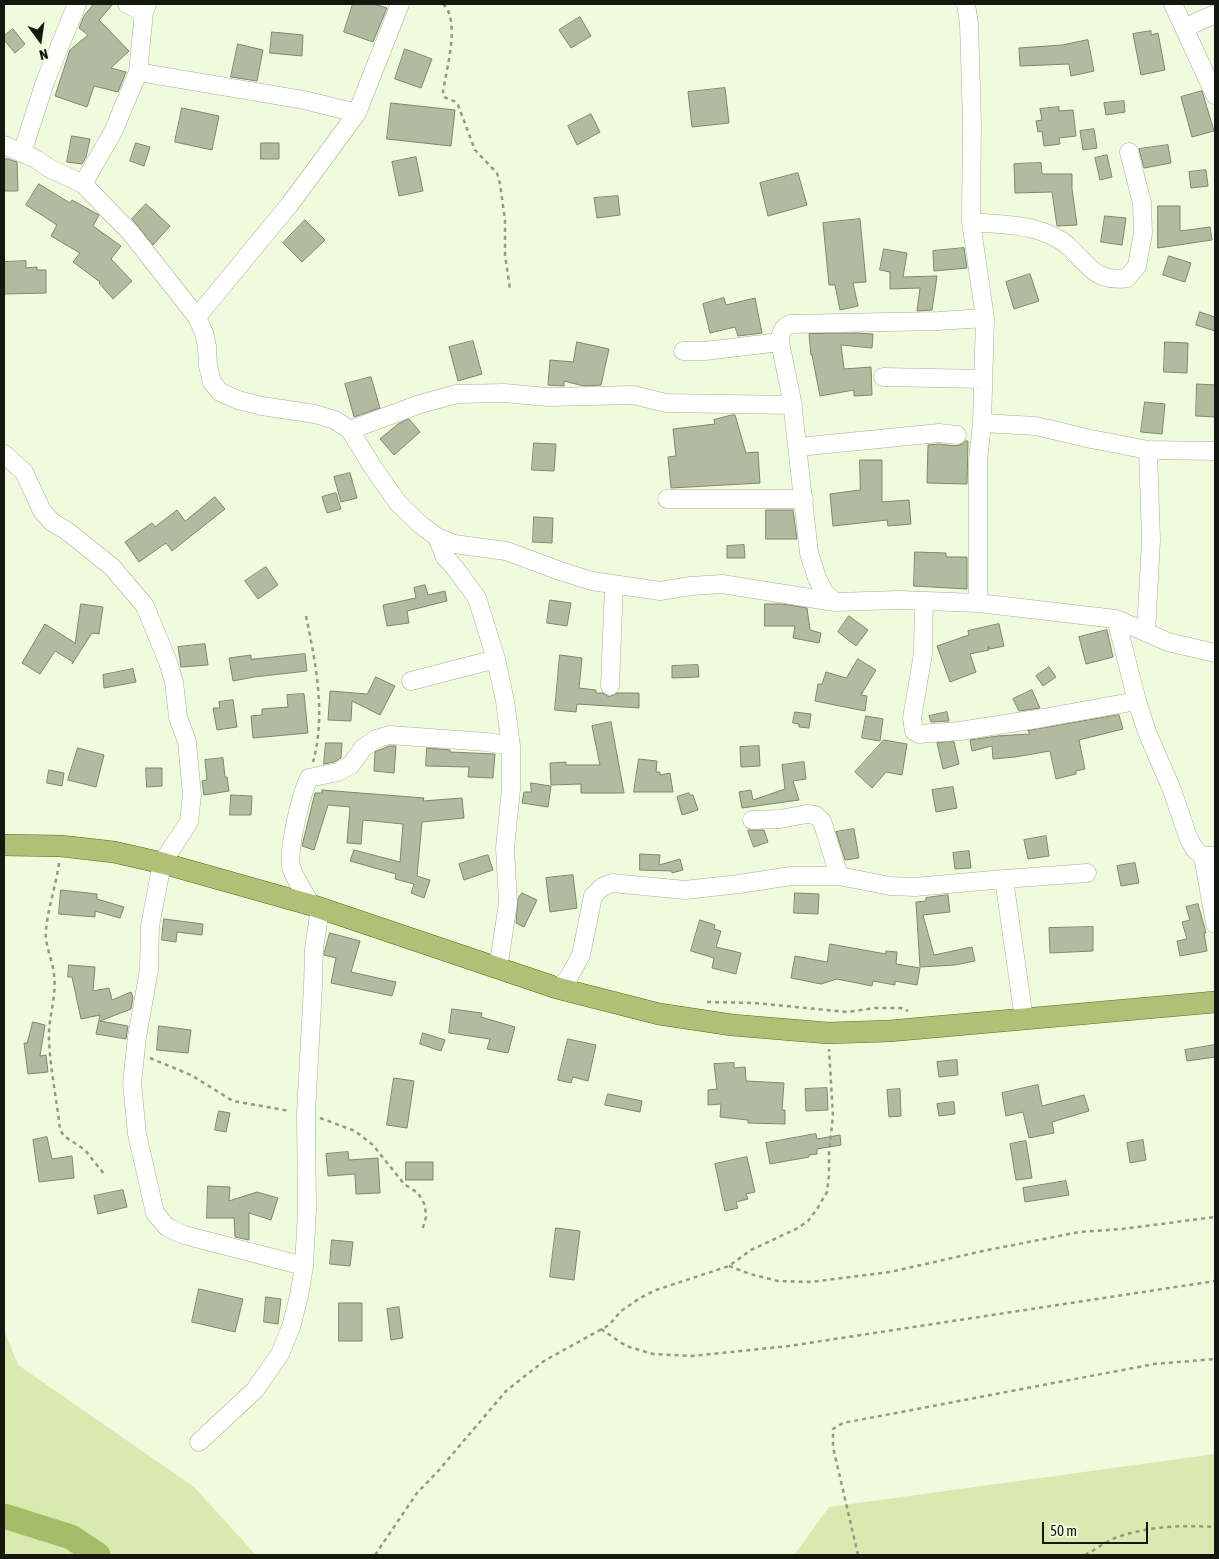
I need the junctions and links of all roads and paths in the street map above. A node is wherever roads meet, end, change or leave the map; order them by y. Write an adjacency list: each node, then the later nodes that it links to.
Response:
1 (77, 4): 15 (street)
2 (127, 4): 7 (street)
3 (400, 4): 12 (street)
4 (443, 4): 18 (path)
5 (966, 4): 17 (street)
6 (1173, 4): 9 (street)
7 (146, 8): 10 (street)
8 (1215, 14): 9 (street)
9 (1184, 28): 11 (street)
10 (138, 72): 12 (street); 16 (street)
11 (1215, 95)
12 (357, 114): 19 (street)
13 (4, 145): 15 (street)
14 (1129, 152): 17 (street)
15 (22, 153): 16 (street)
16 (84, 184): 19 (street)
17 (971, 222): 20 (street)
18 (510, 289)
19 (197, 317): 27 (street)
20 (985, 318): 21 (street); 24 (street)
21 (780, 342): 22 (street); 25 (street)
22 (684, 351)
23 (883, 377): 24 (street)
24 (983, 378): 26 (street)
25 (793, 406): 27 (street); 29 (street)
26 (982, 422): 30 (street); 39 (street)
27 (350, 430): 35 (street)
28 (957, 434): 29 (street)
29 (798, 447): 34 (street)
30 (1148, 450): 31 (street); 42 (street)
31 (1215, 451)
32 (4, 454): 54 (street)
33 (667, 499): 34 (street)
34 (804, 499): 38 (street)
35 (437, 537): 36 (street); 44 (street)
36 (614, 585): 38 (street); 46 (street)
37 (924, 601): 38 (street); 39 (street); 47 (street)
38 (835, 602)
39 (978, 603): 41 (street)
40 (306, 616): 49 (path)
41 (1116, 619): 42 (street); 47 (street)
42 (1146, 632): 43 (street)
43 (1215, 653)
44 (496, 659): 45 (street); 48 (street)
45 (411, 681)
46 (610, 686)
47 (1137, 701): 53 (street)
48 (511, 746): 49 (street); 60 (street)
49 (309, 778): 58 (street)
50 (752, 820): 56 (street)
51 (4, 845): 52 (main road)
52 (61, 846): 54 (main road); 69 (path)
53 (1209, 856): 59 (street)
54 (162, 863): 58 (main road); 67 (street)
55 (1087, 873): 57 (street)
56 (839, 876): 57 (street); 61 (street)
57 (1004, 879): 65 (street)
58 (316, 907): 60 (main road); 68 (street)
59 (1215, 924)
60 (498, 969): 61 (main road)
61 (557, 988): 66 (main road)
62 (706, 1002): 64 (path)
63 (1215, 1002): 65 (main road)
64 (914, 1014)
65 (1024, 1020): 66 (main road)
66 (828, 1033): 73 (path)
67 (135, 1053): 68 (path); 72 (street)
68 (306, 1113): 71 (path); 72 (street)
69 (104, 1174)
70 (1215, 1217): 73 (path)
71 (422, 1231)
72 (304, 1266): 77 (street)
73 (729, 1266): 75 (path)
74 (1215, 1281): 75 (path)
75 (602, 1329): 79 (path)
76 (1215, 1359): 80 (path)
77 (199, 1442)
78 (1215, 1527): 81 (path)
79 (375, 1555)
80 (858, 1555)
81 (1085, 1555)

